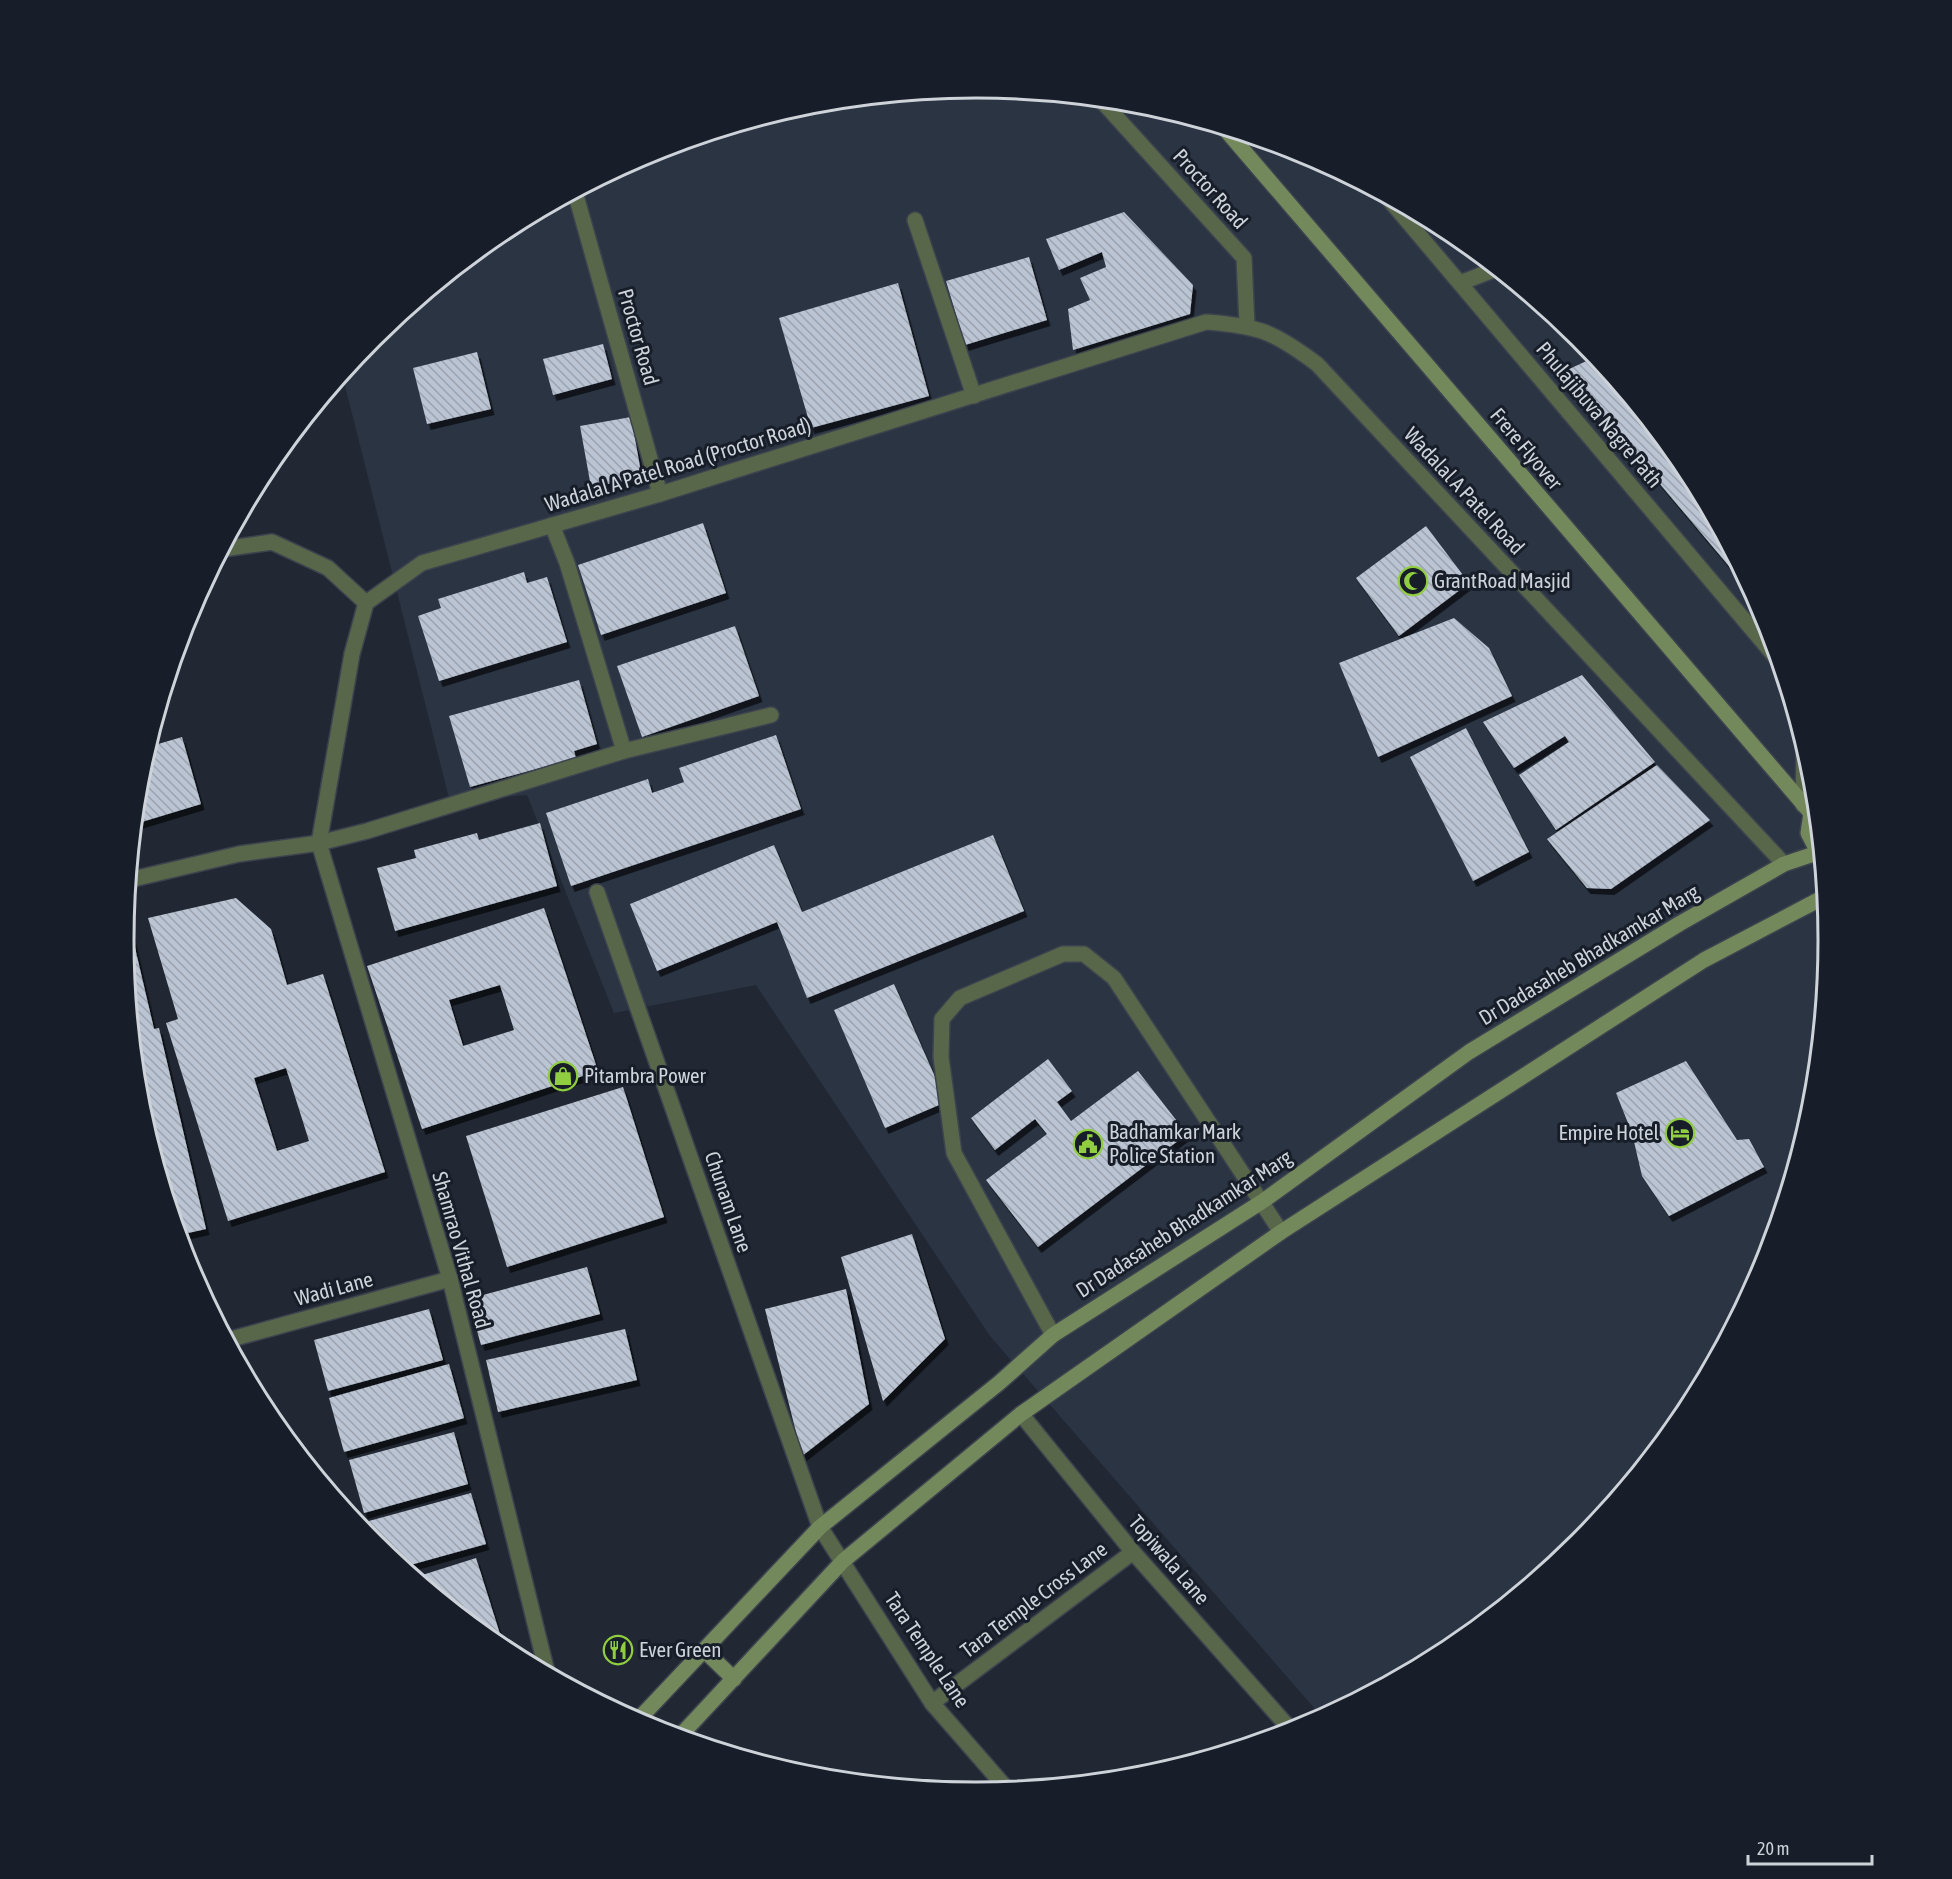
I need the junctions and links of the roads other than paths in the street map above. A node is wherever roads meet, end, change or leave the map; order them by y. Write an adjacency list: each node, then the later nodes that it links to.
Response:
1 (1109, 109): 8 (street, Proctor Road)
2 (1234, 138): 17 (main road, Frere Flyover)
3 (577, 198): 10 (street, Proctor Road)
4 (1399, 211): 7 (street, Phulajibuva Nagre Path)
5 (915, 220): 9 (street)
6 (1490, 271): 7 (street)
7 (1460, 283): 14 (street, Phulajibuva Nagre Path)
8 (1247, 325): 9 (street, Wadalal A Patel Road (Proctor Road)); 21 (street, Wadalal A Patel Road)
9 (974, 396): 10 (street, Wadalal A Patel Road (Proctor Road))
10 (660, 494): 11 (street, Wadalal A Patel Road (Proctor Road))
11 (552, 525): 13 (street, Wadalal A Patel Road (Proctor Road)); 16 (street)
12 (231, 548): 13 (street)
13 (366, 603): 19 (street)
14 (1763, 643)
15 (771, 715): 16 (street)
16 (624, 751): 19 (street)
17 (1806, 807): 18 (main road)
18 (1812, 840)
19 (319, 843): 22 (street); 27 (street, Shamrao Vithal Road)
20 (1813, 855): 21 (main road, Dr Dadasaheb Bhadkamkar Marg)
21 (1784, 864): 25 (main road, Dr Dadasaheb Bhadkamkar Marg)
22 (137, 878)
23 (597, 892): 31 (street, Chunam Lane)
24 (1817, 901): 26 (main road)
25 (1263, 1201): 26 (street); 28 (main road, Dr Dadasaheb Bhadkamkar Marg); 28 (street)
26 (1281, 1232): 30 (main road)
27 (450, 1279): 29 (street, Wadi Lane); 35 (street, Shamrao Vithal Road)
28 (1053, 1335): 31 (main road, Dr Dadasaheb Bhadkamkar Marg)
29 (235, 1338)
30 (1021, 1414): 32 (street, Topiwala Lane); 33 (main road)
31 (820, 1527): 33 (street, Tara Temple Lane); 34 (main road, Dr Dadasaheb Bhadkamkar Marg)
32 (1133, 1552): 37 (street, Tara Temple Cross Lane); 39 (street, Topiwala Lane)
33 (843, 1561): 36 (main road); 37 (street, Tara Temple Lane)
34 (704, 1650): 36 (main road); 38 (main road, Dr Dadasaheb Bhadkamkar Marg)
35 (545, 1663)
36 (734, 1679): 40 (main road)
37 (932, 1703): 41 (street, Tara Temple Lane)
38 (644, 1713)
39 (1284, 1723)
40 (686, 1730)
41 (999, 1781)

